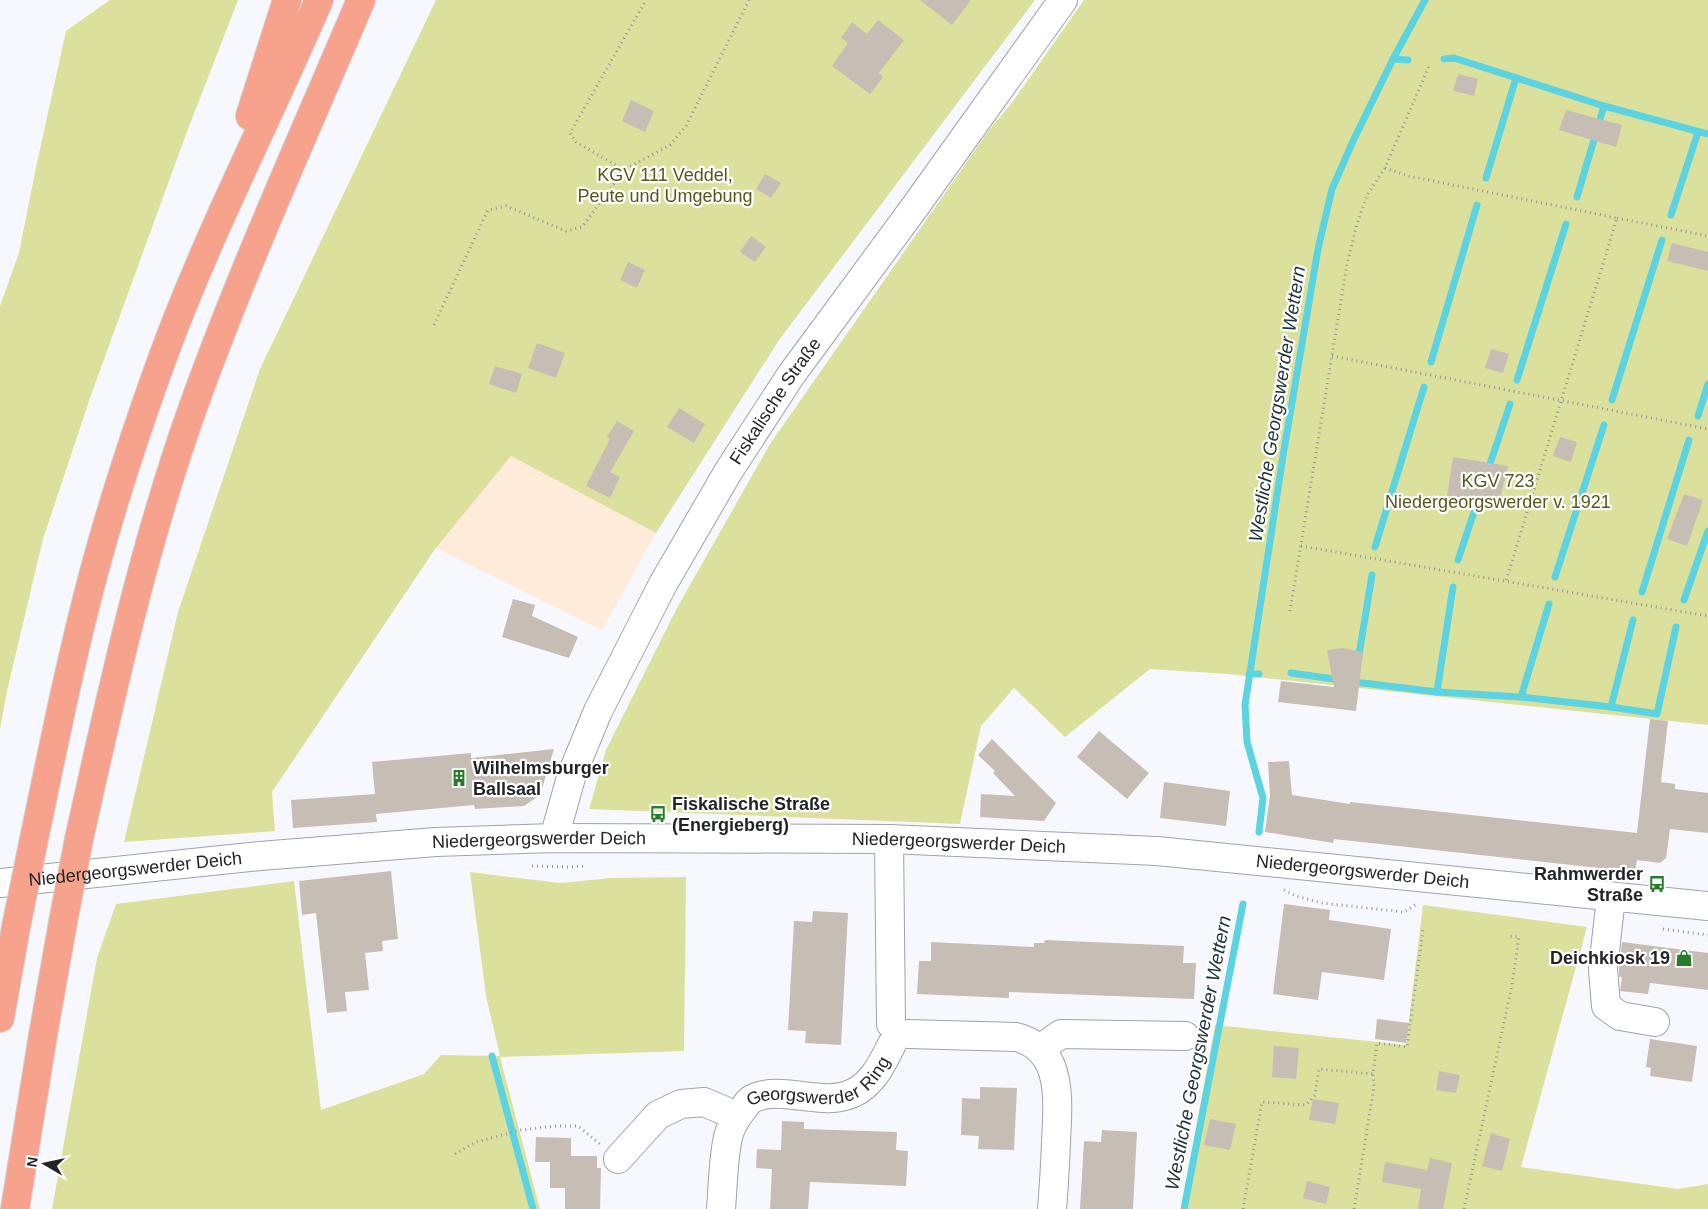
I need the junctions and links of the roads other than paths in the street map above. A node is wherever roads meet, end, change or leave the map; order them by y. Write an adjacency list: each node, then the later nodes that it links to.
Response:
1 (287, 0): 7 (highway)
2 (319, 0): 7 (highway)
3 (361, 0): 6 (highway)
4 (365, 0): 6 (highway)
5 (1063, 0): 8 (street, Fiskalische Straße)
6 (350, 27): 20 (highway, bridge)
7 (207, 246): 13 (highway, bridge)
8 (554, 838): 9 (street, Niedergeorgswerder Deich); 10 (street, Niedergeorgswerder Deich)
9 (889, 839): 11 (street, Niedergeorgswerder Deich); 15 (street, Georgswerder Ring)
10 (0, 883)
11 (1611, 896): 12 (street, Niedergeorgswerder Deich); 14 (street)
12 (1708, 906)
13 (0, 1018)
14 (1656, 1022)
15 (897, 1034): 17 (street, Georgswerder Ring); 18 (street, Georgswerder Ring)
16 (1184, 1036): 17 (street)
17 (1040, 1049): 22 (street)
18 (737, 1116): 19 (street, Georgswerder Ring); 21 (street, Georgswerder Ring)
19 (618, 1159)
20 (15, 1209)
21 (721, 1209)
22 (1052, 1209)

